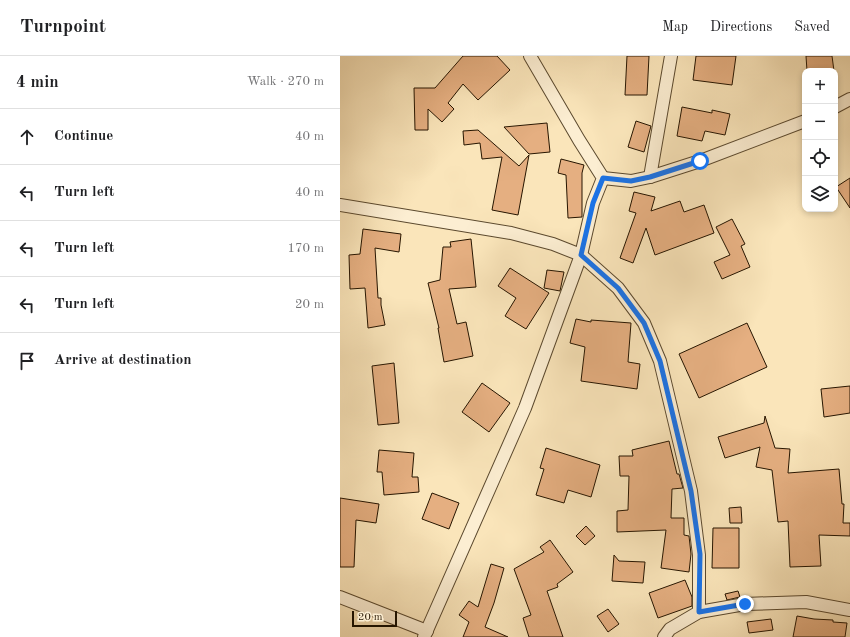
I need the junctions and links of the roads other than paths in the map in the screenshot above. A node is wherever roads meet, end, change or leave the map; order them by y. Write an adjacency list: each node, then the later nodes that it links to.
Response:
1 (530, 56): 7 (street)
2 (671, 56): 6 (street)
3 (850, 99): 4 (street)
4 (838, 105)
5 (802, 122): 6 (street)
6 (650, 177): 7 (street)
7 (603, 178): 9 (street)
8 (340, 205): 9 (street)
9 (581, 255): 12 (street); 13 (street)
10 (340, 597): 13 (street)
11 (850, 610): 12 (street)
12 (699, 612): 14 (street)
13 (425, 634)
14 (664, 637)

